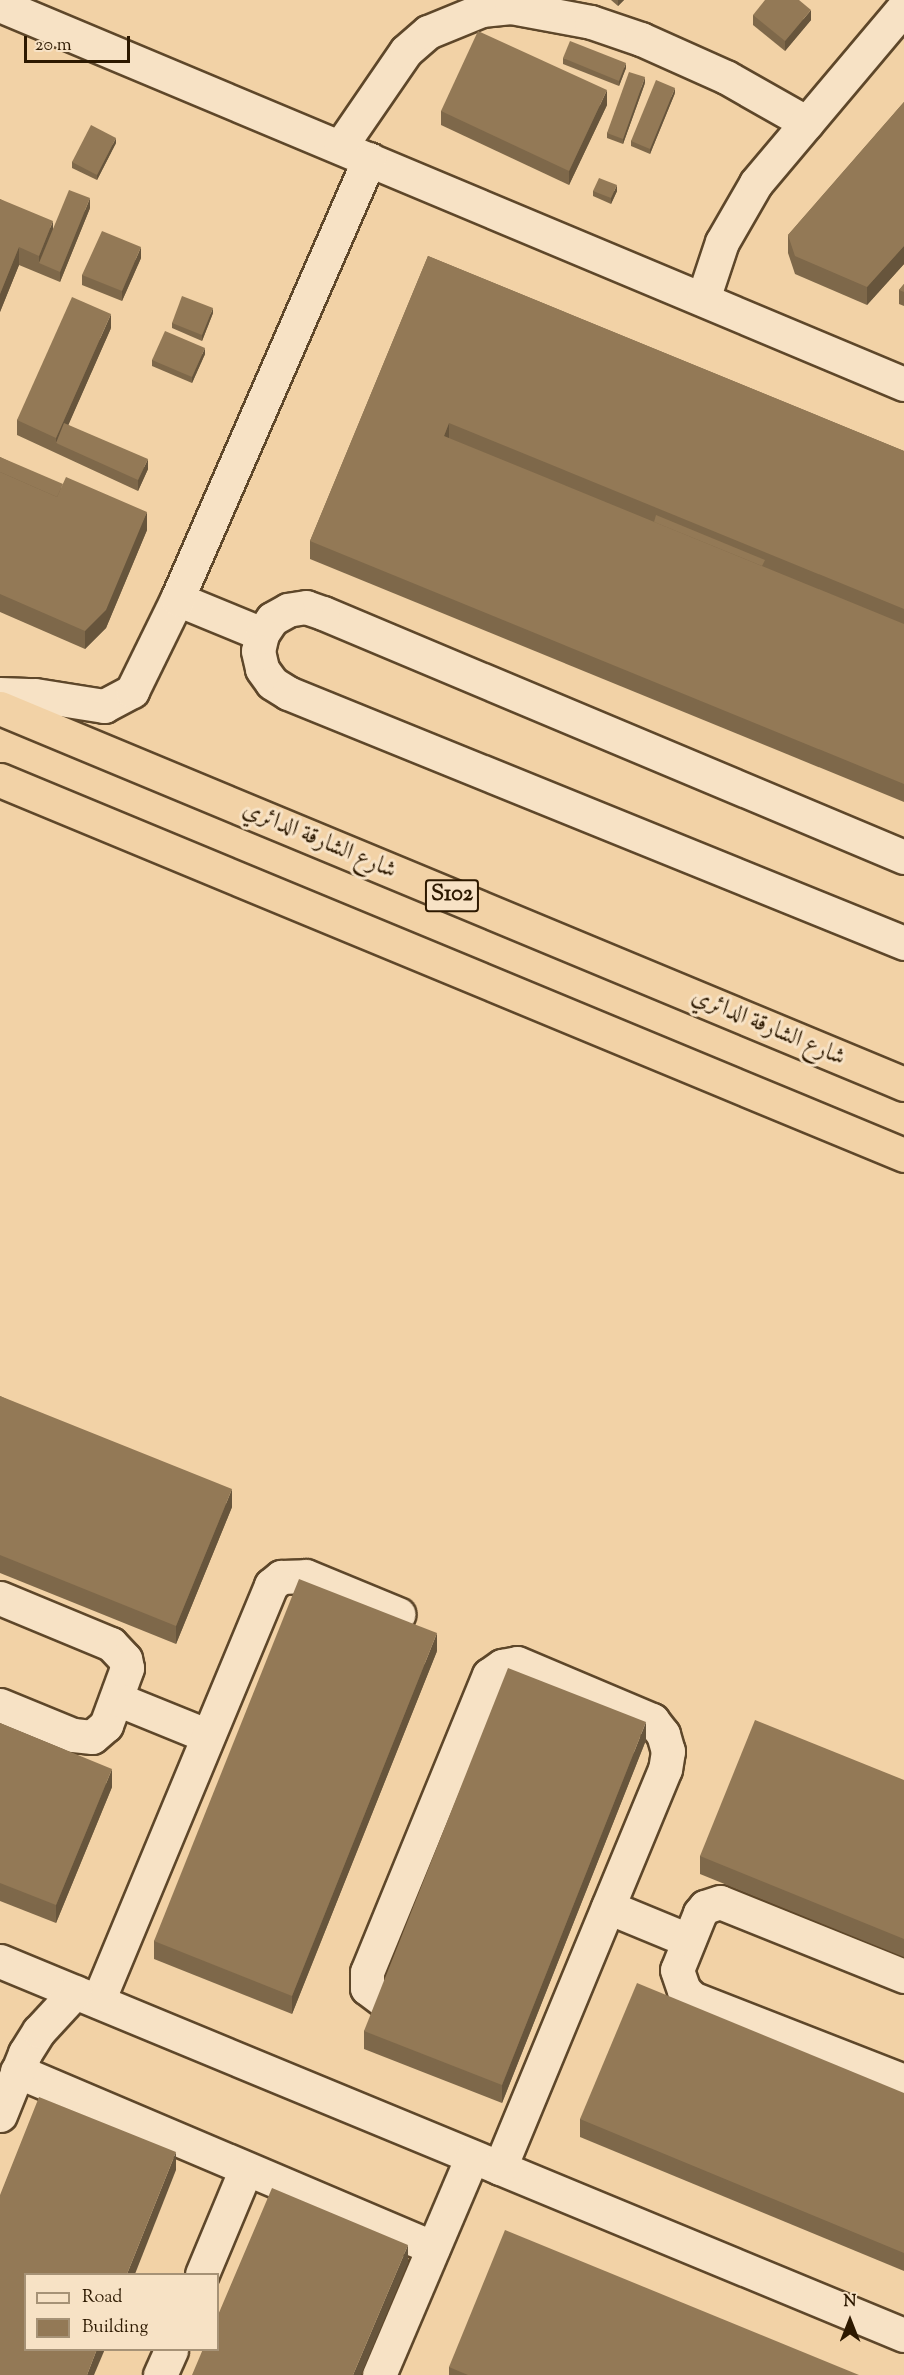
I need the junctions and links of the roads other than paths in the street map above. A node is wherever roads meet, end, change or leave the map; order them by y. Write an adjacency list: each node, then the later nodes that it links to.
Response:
1 (0, 5): 4 (street)
2 (904, 7): 3 (street)
3 (807, 123): 4 (street); 6 (street)
4 (340, 147): 5 (street)
5 (369, 159): 6 (street); 8 (street)
6 (703, 299): 7 (street)
7 (904, 384)
8 (177, 599): 9 (street); 10 (street)
9 (262, 634): 13 (street); 14 (street)
10 (0, 694)
11 (0, 708): 15 (highway, شارع الشارقة الدائري / S102)
12 (0, 780): 16 (highway)
13 (904, 857)
14 (904, 943)
15 (904, 1084)
16 (904, 1155)
17 (0, 1598): 19 (street)
18 (398, 1614): 21 (street)
19 (117, 1699): 20 (street); 21 (street)
20 (0, 1705)
21 (208, 1736): 26 (street)
22 (608, 1907): 23 (street); 27 (street); 31 (street)
23 (688, 1940): 25 (street); 29 (street)
24 (0, 1961): 26 (street)
25 (904, 1976)
26 (86, 1996): 28 (street); 31 (street)
27 (383, 2000)
28 (18, 2071): 30 (street); 32 (street)
29 (904, 2081)
30 (0, 2115)
31 (486, 2162): 33 (street); 35 (street)
32 (245, 2171): 33 (street); 34 (street)
33 (433, 2248): 38 (street)
34 (202, 2273)
35 (904, 2335)
36 (170, 2351): 37 (street)
37 (160, 2375)
38 (379, 2375)

